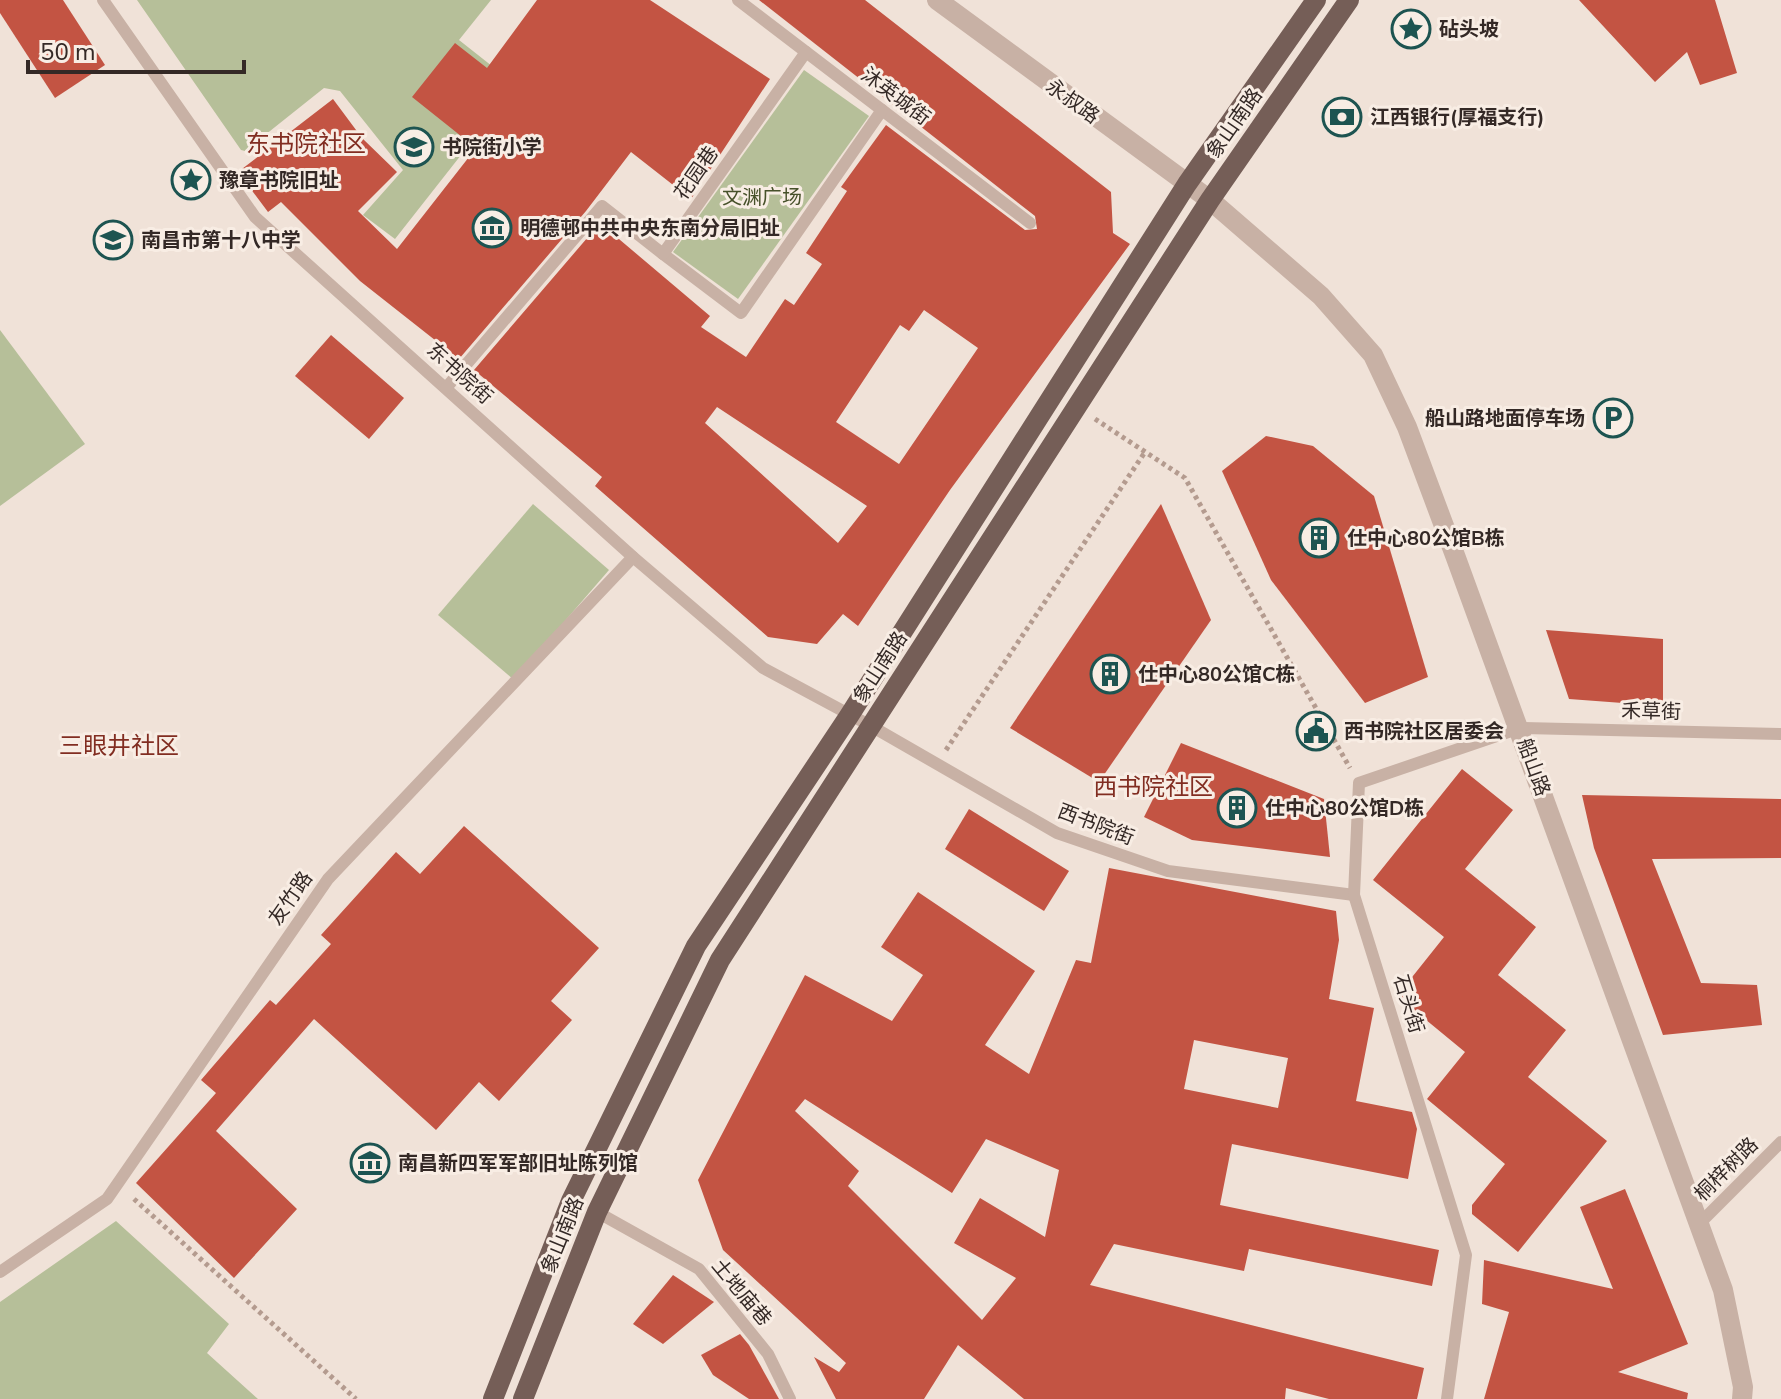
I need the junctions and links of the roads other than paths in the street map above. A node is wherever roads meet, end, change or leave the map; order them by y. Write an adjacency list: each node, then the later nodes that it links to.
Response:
1 (103, 0): 12 (lane, 东书院街)
2 (738, 0): 6 (lane, 沐英城街)
3 (937, 0): 8 (street, 永叔路)
4 (1316, 0): 8 (main road, 象山南路)
5 (1349, 0): 9 (main road, 象山南路)
6 (806, 52): 7 (lane, 沐英城街); 11 (lane, 花园巷)
7 (882, 110): 10 (lane, 沐英城街); 11 (lane)
8 (1187, 184): 9 (street, 永叔路); 14 (main road, 象山南路)
9 (1210, 200): 15 (main road, 象山南路); 16 (street, 船山路)
10 (1030, 223)
11 (663, 254): 12 (lane)
12 (446, 388): 13 (lane, 东书院街)
13 (633, 557): 14 (lane, 东书院街); 22 (lane, 友竹路)
14 (849, 716): 15 (lane, 西书院街); 23 (main road, 象山南路)
15 (871, 726): 18 (lane, 西书院街); 20 (main road, 象山南路)
16 (1520, 728): 17 (lane, 禾草街); 18 (lane, 石头街); 21 (street, 船山路)
17 (1781, 734)
18 (1354, 895): 26 (lane, 石头街)
19 (1781, 1142): 21 (lane, 桐梓树路)
20 (597, 1212): 24 (main road, 象山南路); 25 (lane, 土地庙巷)
21 (1699, 1224): 27 (street, 船山路)
22 (0, 1272)
23 (493, 1399)
24 (523, 1399)
25 (790, 1399)
26 (1447, 1399)
27 (1742, 1399)

